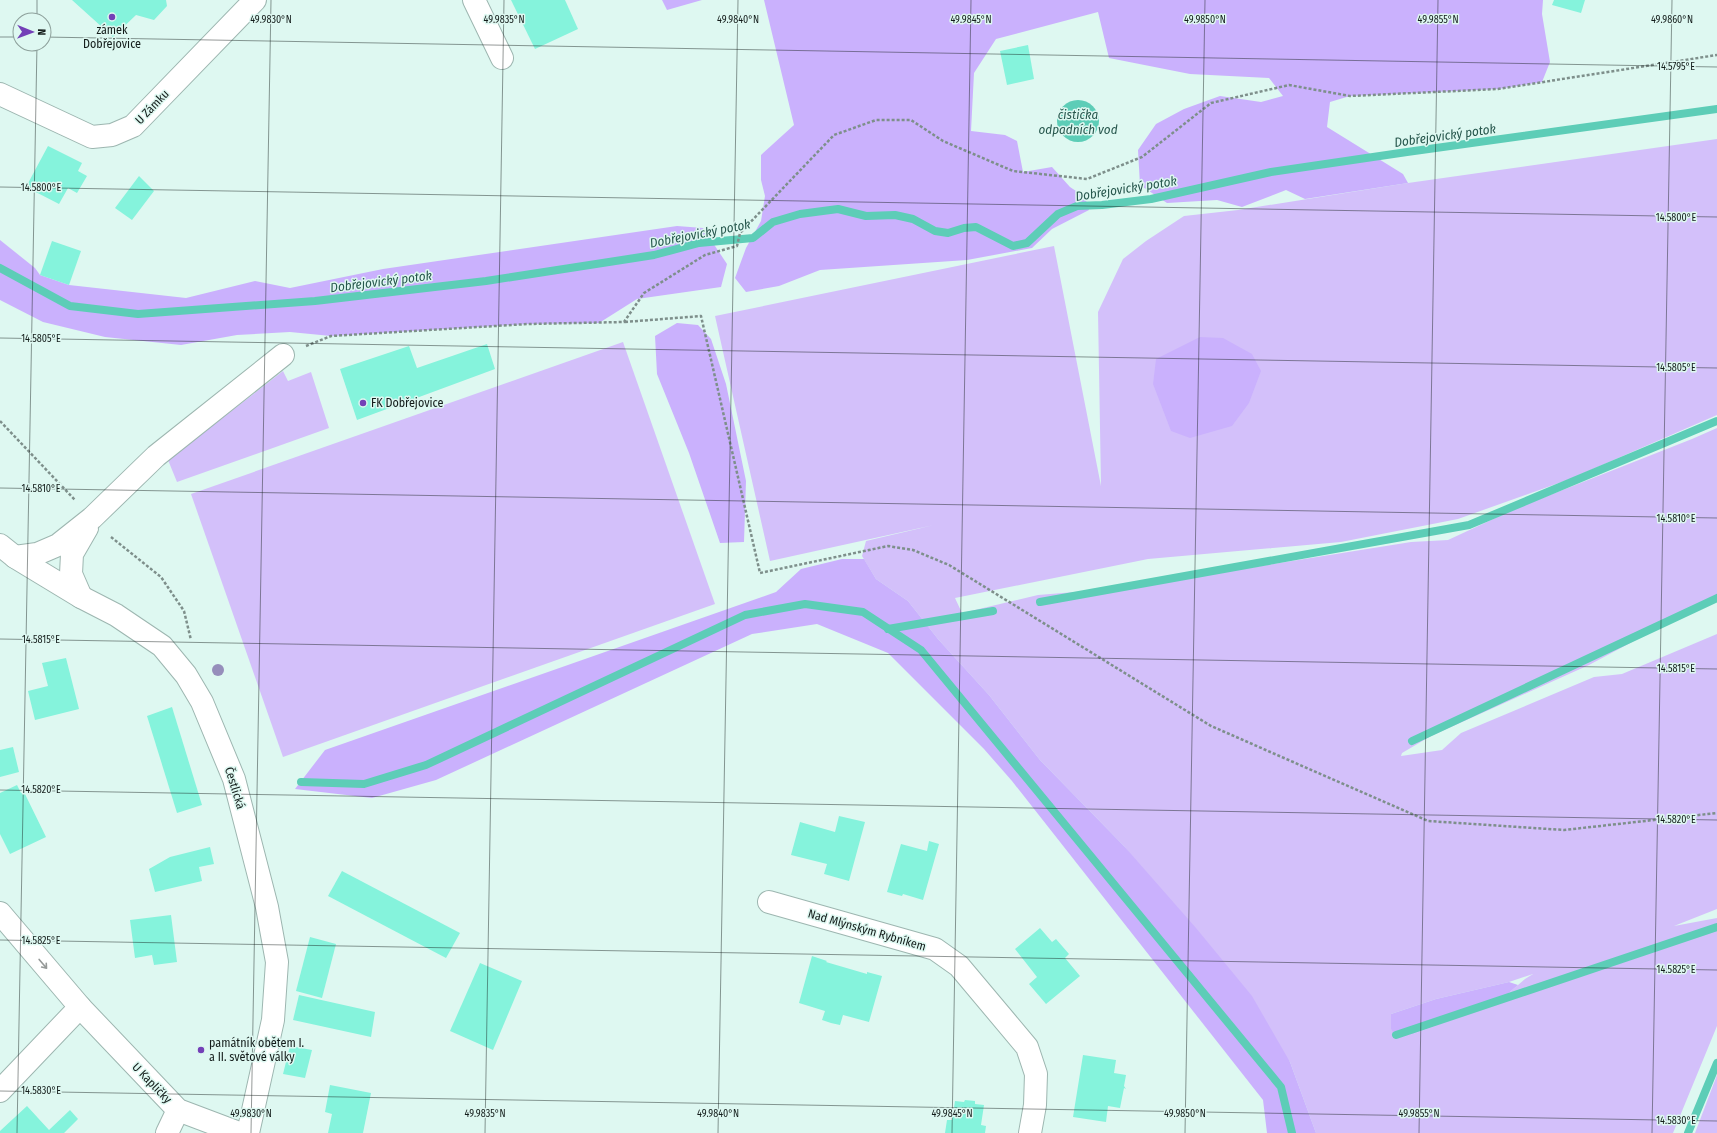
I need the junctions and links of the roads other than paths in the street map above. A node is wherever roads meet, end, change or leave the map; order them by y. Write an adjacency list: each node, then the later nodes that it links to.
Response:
1 (255, 0): 4 (street, U Zámku)
2 (474, 0): 3 (street)
3 (502, 58)
4 (0, 94)
5 (293, 351): 6 (street)
6 (92, 518): 7 (street); 8 (street)
7 (7, 551): 8 (street, Čestlická)
8 (81, 597): 16 (street, Čestlická)
9 (769, 902): 17 (street, Nad Mlýnským Rybníkem)
10 (0, 913): 11 (street, U Kapličky, one-way to 11)
11 (80, 1008): 12 (street); 13 (street, U Kapličky)
12 (0, 1091)
13 (178, 1110): 14 (street); 15 (street, U Kapličky)
14 (167, 1133)
15 (239, 1133)
16 (248, 1133)
17 (1030, 1133)

